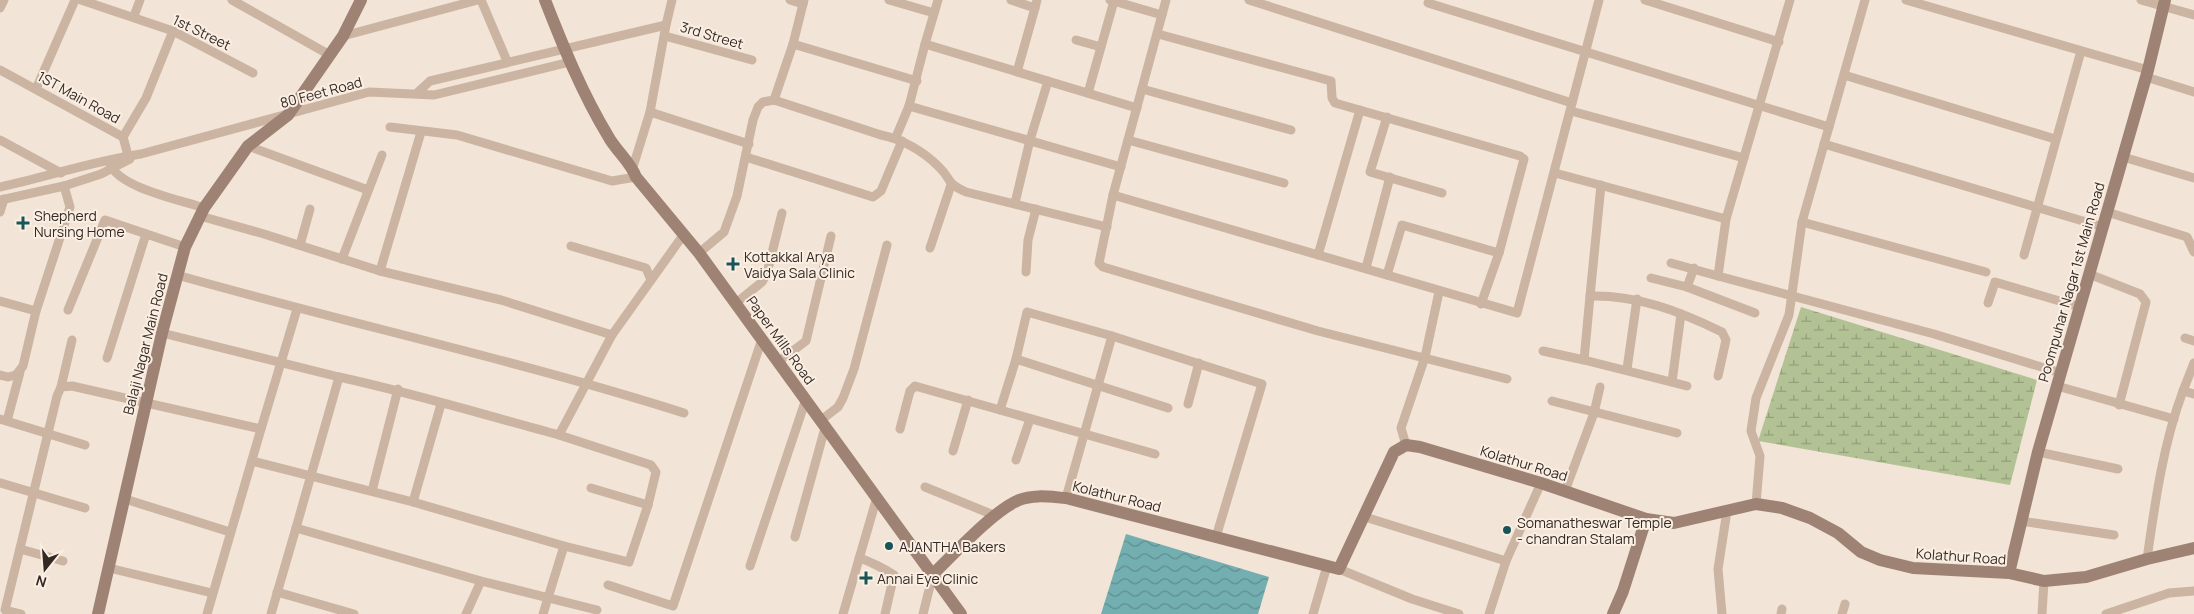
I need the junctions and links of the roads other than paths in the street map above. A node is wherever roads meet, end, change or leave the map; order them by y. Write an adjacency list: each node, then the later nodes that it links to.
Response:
1 (4, 0): 27 (street)
2 (75, 0): 56 (street)
3 (81, 0): 31 (street, 1st Street)
4 (140, 0): 31 (street)
5 (232, 0): 45 (street)
6 (360, 0): 35 (main road, Balaji Nagar Main Road)
7 (479, 0): 35 (street); 47 (street)
8 (545, 0): 42 (main road, Paper Mills Road)
9 (672, 0): 32 (street)
10 (790, 0): 23 (street)
11 (889, 0): 28 (street)
12 (938, 0): 28 (street)
13 (1011, 0): 26 (street)
14 (1166, 0): 29 (street)
15 (1249, 0): 64 (street)
16 (1599, 0): 44 (street)
17 (1645, 0): 38 (street)
18 (1790, 0): 38 (street)
19 (1865, 0): 53 (street)
20 (1906, 0): 43 (street)
21 (2140, 0): 25 (street)
22 (1112, 1): 29 (street); 41 (street)
23 (803, 2): 39 (street)
24 (1428, 3): 44 (street)
25 (2164, 3): 30 (street); 52 (main road, Poompuhar Nagar 1st Main Road)
26 (1036, 4): 50 (street)
27 (0, 8)
28 (934, 13): 40 (street)
29 (1162, 15): 34 (street)
30 (2194, 15)
31 (134, 16): 33 (street, 1st Street)
32 (666, 24): 36 (street); 42 (street)
33 (173, 31): 51 (street, 1st Street); 74 (street)
34 (1158, 34): 57 (street); 66 (street)
35 (343, 36): 45 (main road, Balaji Nagar Main Road)
36 (665, 36): 46 (street, 3rd Street); 67 (street)
37 (1076, 40): 41 (street)
38 (1779, 42): 62 (street)
39 (793, 44): 54 (street); 61 (street)
40 (925, 44): 50 (street); 54 (street)
41 (1101, 47): 60 (street)
42 (564, 49): 47 (street); 48 (main road, Paper Mills Road)
43 (2081, 51): 52 (street); 76 (street)
44 (1585, 52): 62 (street); 64 (street)
45 (328, 54): 68 (main road, Balaji Nagar Main Road)
46 (752, 60)
47 (507, 62): 59 (street)
48 (570, 62): 59 (street, 80 Feet Road); 90 (main road, Paper Mills Road)
49 (0, 70): 56 (street, 1ST Main Road)
50 (1017, 72): 55 (street)
51 (253, 73)
52 (2147, 74): 58 (street); 85 (main road, Poompuhar Nagar 1st Main Road)
53 (1844, 75): 71 (street); 76 (street)
54 (917, 81): 63 (street)
55 (1048, 81): 60 (street); 78 (street)
56 (36, 88): 74 (street, 1ST Main Road)
57 (1142, 89): 65 (street); 72 (street)
58 (2194, 92)
59 (417, 93): 68 (street, 80 Feet Road)
60 (1088, 93): 65 (street)
61 (774, 100): 75 (street); 80 (street)
62 (1759, 104): 71 (street); 87 (street)
63 (909, 106): 75 (street); 78 (street)
64 (1572, 107): 87 (street); 91 (street)
65 (1137, 108): 79 (street)
66 (1360, 110): 69 (street); 127 (street)
67 (650, 112): 80 (street); 90 (street)
68 (288, 115): 82 (main road, Balaji Nagar Main Road); 86 (street, 80 Feet Road)
69 (1387, 117): 93 (street); 126 (street)
70 (390, 127): 73 (street)
71 (1829, 127): 81 (street)
72 (1291, 130)
73 (421, 132): 90 (street); 133 (street)
74 (123, 138): 86 (street, 1ST Main Road)
75 (899, 139): 84 (street); 96 (street)
76 (2055, 139): 105 (street)
77 (0, 140): 92 (street)
78 (1030, 140): 89 (street); 104 (street)
79 (1128, 140): 89 (street); 95 (street)
80 (749, 144): 84 (street)
81 (1824, 144): 105 (street); 113 (street)
82 (248, 146): 100 (street); 109 (main road, Balaji Nagar Main Road)
83 (382, 155): 100 (street)
84 (746, 157): 124 (street)
85 (2123, 157): 94 (street); 110 (main road, Poompuhar Nagar 1st Main Road)
86 (129, 158): 88 (street, 80 Feet Road)
87 (1744, 158): 112 (street)
88 (109, 163): 92 (street, 80 Feet Road); 98 (street, 80 Feet Road); 109 (street)
89 (1121, 167): 102 (street)
90 (635, 172): 117 (main road, Paper Mills Road)
91 (1554, 173): 97 (street); 150 (street)
92 (61, 174): 99 (street, 80 Feet Road)
93 (1390, 178): 101 (street); 131 (street)
94 (2194, 178)
95 (1284, 183)
96 (951, 185): 104 (street); 123 (street)
97 (1601, 185): 112 (street); 145 (street)
98 (64, 186): 103 (street, 80 Feet Road); 154 (street)
99 (0, 187)
100 (368, 190): 129 (street)
101 (1442, 193)
102 (1113, 195): 114 (street); 127 (street)
103 (2, 200): 108 (street)
104 (1015, 203): 107 (street)
105 (2038, 208): 115 (street); 128 (street)
106 (310, 209): 119 (street)
107 (1036, 209): 114 (street); 134 (street)
108 (0, 212)
109 (202, 212): 119 (street); 122 (main road, Balaji Nagar Main Road)
110 (2107, 212): 115 (main road, Poompuhar Nagar 1st Main Road); 125 (street)
111 (782, 213): 148 (street)
112 (1726, 219): 139 (street)
113 (1802, 222): 135 (street); 144 (street)
114 (1107, 227): 165 (street)
115 (2103, 227): 137 (main road, Poompuhar Nagar 1st Main Road)
116 (146, 234): 122 (street); 153 (street); 166 (street)
117 (684, 234): 124 (main road, Paper Mills Road); 141 (street)
118 (832, 236): 169 (street)
119 (300, 245): 129 (street)
120 (887, 245): 204 (street)
121 (571, 246): 141 (street)
122 (185, 247): 136 (main road, Balaji Nagar Main Road)
123 (930, 248)
124 (699, 252): 148 (main road, Paper Mills Road)
125 (2194, 252)
126 (1499, 253): 138 (street); 150 (street)
127 (1318, 255): 131 (street)
128 (2024, 255)
129 (342, 258): 133 (street)
130 (1671, 263): 132 (street)
131 (1366, 268): 138 (street)
132 (1694, 268): 139 (street); 142 (street)
133 (380, 271): 158 (street)
134 (1026, 272)
135 (1986, 272)
136 (177, 274): 152 (street); 157 (main road, Balaji Nagar Main Road)
137 (2089, 274): 151 (main road, Poompuhar Nagar 1st Main Road); 196 (street)
138 (1387, 275): 143 (street)
139 (1718, 276): 144 (street)
140 (1651, 278): 142 (street)
141 (651, 280): 158 (street)
142 (1687, 288): 155 (street)
143 (1438, 292): 150 (street); 165 (street)
144 (1794, 295): 175 (street); 231 (street)
145 (1590, 296): 146 (street); 168 (street)
146 (1637, 298): 156 (street); 173 (street)
147 (0, 301): 154 (street)
148 (736, 303): 161 (main road, Paper Mills Road)
149 (1988, 303): 151 (street)
150 (1481, 304)
151 (2080, 307): 175 (main road, Poompuhar Nagar 1st Main Road)
152 (297, 309): 170 (street); 181 (street)
153 (68, 310)
154 (36, 311): 174 (street)
155 (1756, 313)
156 (1682, 314): 177 (street); 180 (street)
157 (162, 333): 170 (street); 193 (main road, Balaji Nagar Main Road)
158 (612, 335): 181 (street)
159 (1112, 336): 167 (street); 171 (street); 182 (street)
160 (2185, 338): 163 (street)
161 (762, 339): 169 (main road, Paper Mills Road); 266 (street)
162 (72, 340): 185 (street)
163 (2194, 341)
164 (1543, 351): 168 (street)
165 (1425, 357): 179 (street); 211 (street)
166 (107, 358)
167 (1016, 359): 182 (street); 198 (street)
168 (1584, 360): 173 (street)
169 (778, 362): 190 (main road, Paper Mills Road)
170 (280, 363): 178 (street); 205 (street)
171 (1199, 363): 195 (street); 243 (street)
172 (2194, 363): 188 (street)
173 (1627, 369): 180 (street)
174 (20, 372): 176 (street); 202 (street)
175 (2061, 374): 184 (main road, Poompuhar Nagar 1st Main Road)
176 (0, 376)
177 (1718, 376)
178 (339, 378): 187 (street); 219 (street)
179 (1507, 379)
180 (1672, 382): 183 (street)
181 (588, 383): 199 (street); 210 (street)
182 (1097, 386): 197 (street); 208 (street)
183 (1687, 386)
184 (2057, 386): 196 (street); 214 (main road, Poompuhar Nagar 1st Main Road)
185 (61, 387): 193 (street); 209 (street)
186 (1600, 387): 200 (street)
187 (398, 390): 194 (street); 224 (street)
188 (2183, 391): 189 (street); 203 (street)
189 (2194, 394)
190 (806, 399): 204 (main road, Paper Mills Road); 251 (street)
191 (968, 400): 198 (street); 206 (street); 213 (street)
192 (1552, 401): 200 (street)
193 (146, 403): 205 (street); 229 (main road, Balaji Nagar Main Road)
194 (441, 404): 210 (street); 230 (street)
195 (1188, 404)
196 (2119, 404): 203 (street)
197 (1168, 408)
198 (1000, 410): 201 (street)
199 (684, 413)
200 (1594, 413): 207 (street); 225 (street)
201 (1030, 419): 208 (street); 216 (street)
202 (4, 420): 209 (street)
203 (2174, 420): 248 (street)
204 (822, 425): 227 (main road, Paper Mills Road); 242 (street)
205 (261, 429): 217 (street)
206 (900, 429)
207 (1677, 433)
208 (1084, 434): 215 (street); 228 (street)
209 (49, 435): 212 (street); 226 (street)
210 (559, 435): 232 (street)
211 (1406, 445): 221 (main road, Kolathur Road); 236 (main road)
212 (85, 446)
213 (953, 451)
214 (2038, 452): 218 (street); 238 (main road, Poompuhar Nagar 1st Main Road)
215 (1155, 454)
216 (1016, 460)
217 (252, 461): 219 (street); 240 (street)
218 (2118, 469)
219 (312, 476): 224 (street); 239 (street)
220 (1, 483): 226 (street)
221 (1541, 483): 225 (main road, Kolathur Road); 250 (street)
222 (925, 487): 235 (street)
223 (591, 488): 232 (street)
224 (372, 491): 230 (street)
225 (1565, 492): 237 (main road, Kolathur Road)
226 (34, 494): 233 (street); 246 (street)
227 (877, 497): 247 (street); 254 (main road, Paper Mills Road)
228 (1066, 498): 235 (main road, Kolathur Road); 243 (main road, Kolathur Road)
229 (126, 499): 240 (street); 252 (main road, Balaji Nagar Main Road)
230 (413, 502): 244 (street)
231 (1756, 504): 234 (main road, Kolathur Road); 255 (main road, Kolathur Road)
232 (648, 505): 244 (street)
233 (86, 508)
234 (1727, 511): 237 (main road, Kolathur Road); 282 (street)
235 (996, 516): 254 (main road, Kolathur Road)
236 (1365, 517): 250 (street); 253 (main road)
237 (1646, 519): 281 (main road)
238 (2021, 521): 241 (street); 255 (main road, Poompuhar Nagar 1st Main Road)
239 (296, 528): 256 (street); 260 (street)
240 (230, 532): 261 (street)
241 (2114, 535)
242 (796, 537)
243 (1216, 537): 253 (main road, Kolathur Road)
244 (564, 546): 262 (street)
245 (2194, 548): 248 (main road, Kolathur Road)
246 (20, 550): 249 (street); 264 (street)
247 (859, 558): 274 (street); 275 (street)
248 (2147, 559): 257 (main road, Kolathur Road)
249 (64, 561)
250 (1506, 562): 280 (street)
251 (750, 566)
252 (109, 568): 261 (street); 268 (main road, Balaji Nagar Main Road)
253 (1333, 568): 278 (street); 279 (street)
254 (933, 574): 276 (street); 277 (main road, Paper Mills Road)
255 (2009, 574): 257 (main road, Kolathur Road)
256 (482, 581): 262 (street); 272 (street)
257 (2044, 581): 284 (street)
258 (608, 585): 266 (street)
259 (2194, 590): 285 (street)
260 (278, 592): 270 (street); 271 (street)
261 (212, 593): 269 (street)
262 (548, 598): 265 (street); 273 (street)
263 (1845, 604): 283 (street)
264 (2, 609): 267 (street)
265 (597, 610)
266 (672, 610)
267 (21, 614)
268 (98, 614)
269 (207, 614)
270 (271, 614)
271 (354, 614)
272 (466, 614)
273 (543, 614)
274 (843, 614)
275 (885, 614)
276 (923, 614)
277 (961, 614)
278 (1313, 614)
279 (1459, 614)
280 (1488, 614)
281 (1613, 614)
282 (1722, 614)
283 (1842, 614)
284 (2042, 614)
285 (2106, 614)

